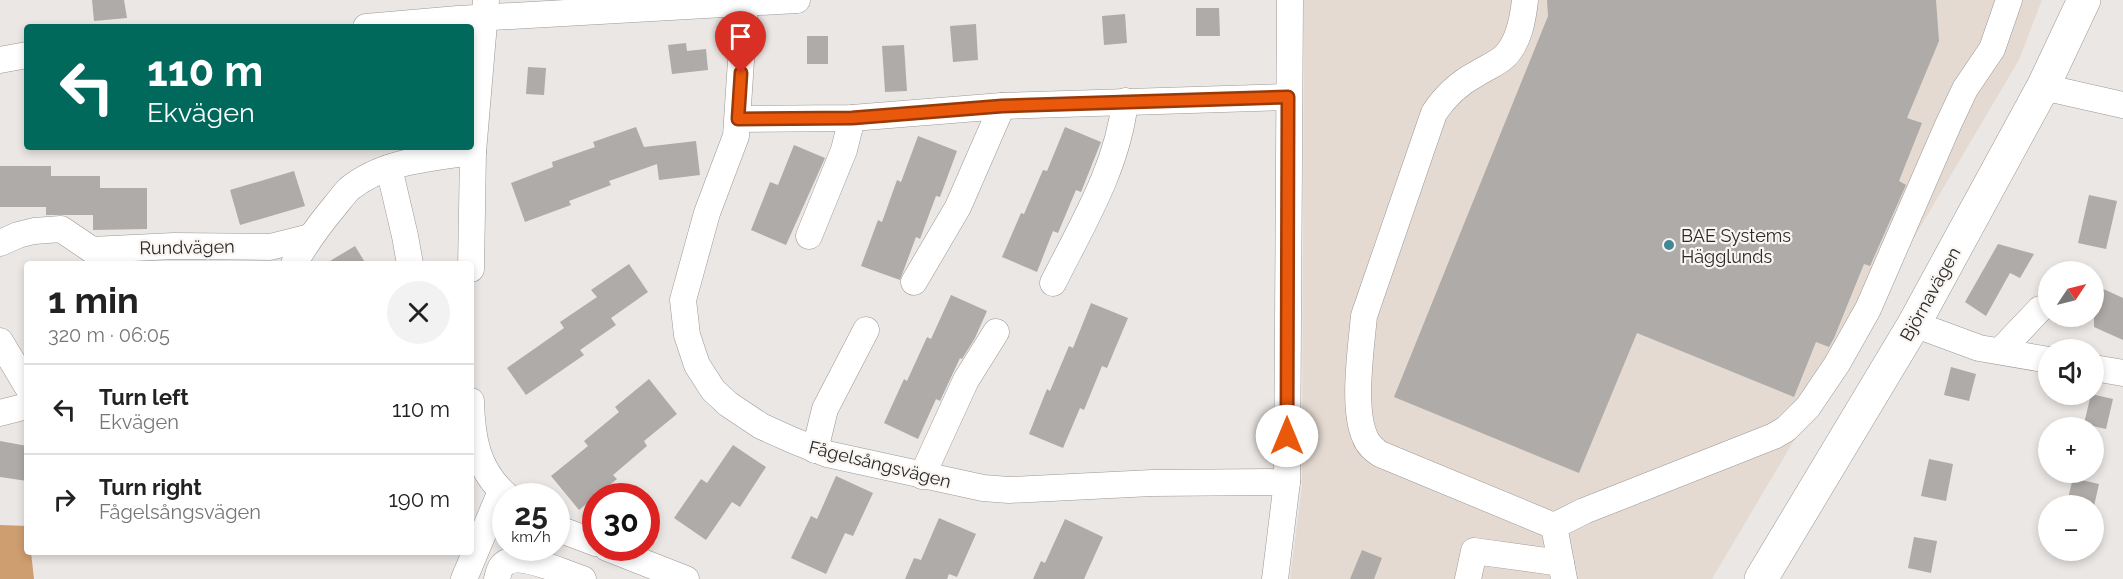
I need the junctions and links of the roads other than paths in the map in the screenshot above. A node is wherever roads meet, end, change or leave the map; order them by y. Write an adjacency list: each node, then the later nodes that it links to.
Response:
1 (797, 0): 6 (street)
2 (1290, 0): 12 (street)
3 (1525, 0): 47 (street)
4 (2009, 0): 47 (street)
5 (2084, 0): 11 (main road, Björnavägen)
6 (745, 2): 7 (street); 17 (street, Fågelsångsvägen)
7 (485, 9): 8 (street); 18 (street)
8 (386, 24)
9 (24, 56): 10 (street)
10 (0, 60)
11 (2043, 87): 14 (street); 30 (main road, Björnavägen)
12 (1288, 97): 13 (street); 44 (street)
13 (1125, 101): 15 (street); 28 (street)
14 (2123, 105)
15 (1002, 106): 16 (street); 27 (street)
16 (852, 118): 17 (street); 21 (street)
17 (738, 119): 42 (street, Fågelsångsvägen)
18 (474, 140)
19 (473, 152): 20 (street); 26 (street)
20 (389, 168): 22 (street); 25 (street)
21 (809, 236)
22 (310, 237): 23 (street, Rundvägen); 24 (street)
23 (0, 243)
24 (296, 261)
25 (409, 261)
26 (471, 261)
27 (914, 282)
28 (1053, 283)
29 (2038, 311): 34 (street)
30 (1914, 324): 34 (street); 52 (main road, Björnavägen)
31 (866, 330): 42 (street)
32 (996, 332): 43 (street)
33 (0, 342): 38 (street)
34 (2000, 351): 35 (street)
35 (2038, 358)
36 (2104, 370): 37 (street)
37 (2123, 373)
38 (24, 381)
39 (24, 407): 40 (street)
40 (0, 413)
41 (474, 440): 45 (street)
42 (815, 450): 43 (street, Fågelsångsvägen)
43 (922, 476): 44 (street, Fågelsångsvägen)
44 (1287, 482): 57 (street)
45 (496, 483)
46 (492, 520): 54 (street)
47 (1554, 526): 51 (street)
48 (510, 561): 55 (street)
49 (552, 561): 53 (street)
50 (640, 561): 56 (street)
51 (1563, 571): 58 (street)
52 (1766, 577)
53 (574, 578)
54 (464, 579)
55 (497, 579)
56 (686, 579)
57 (1275, 579)
58 (1468, 579)

